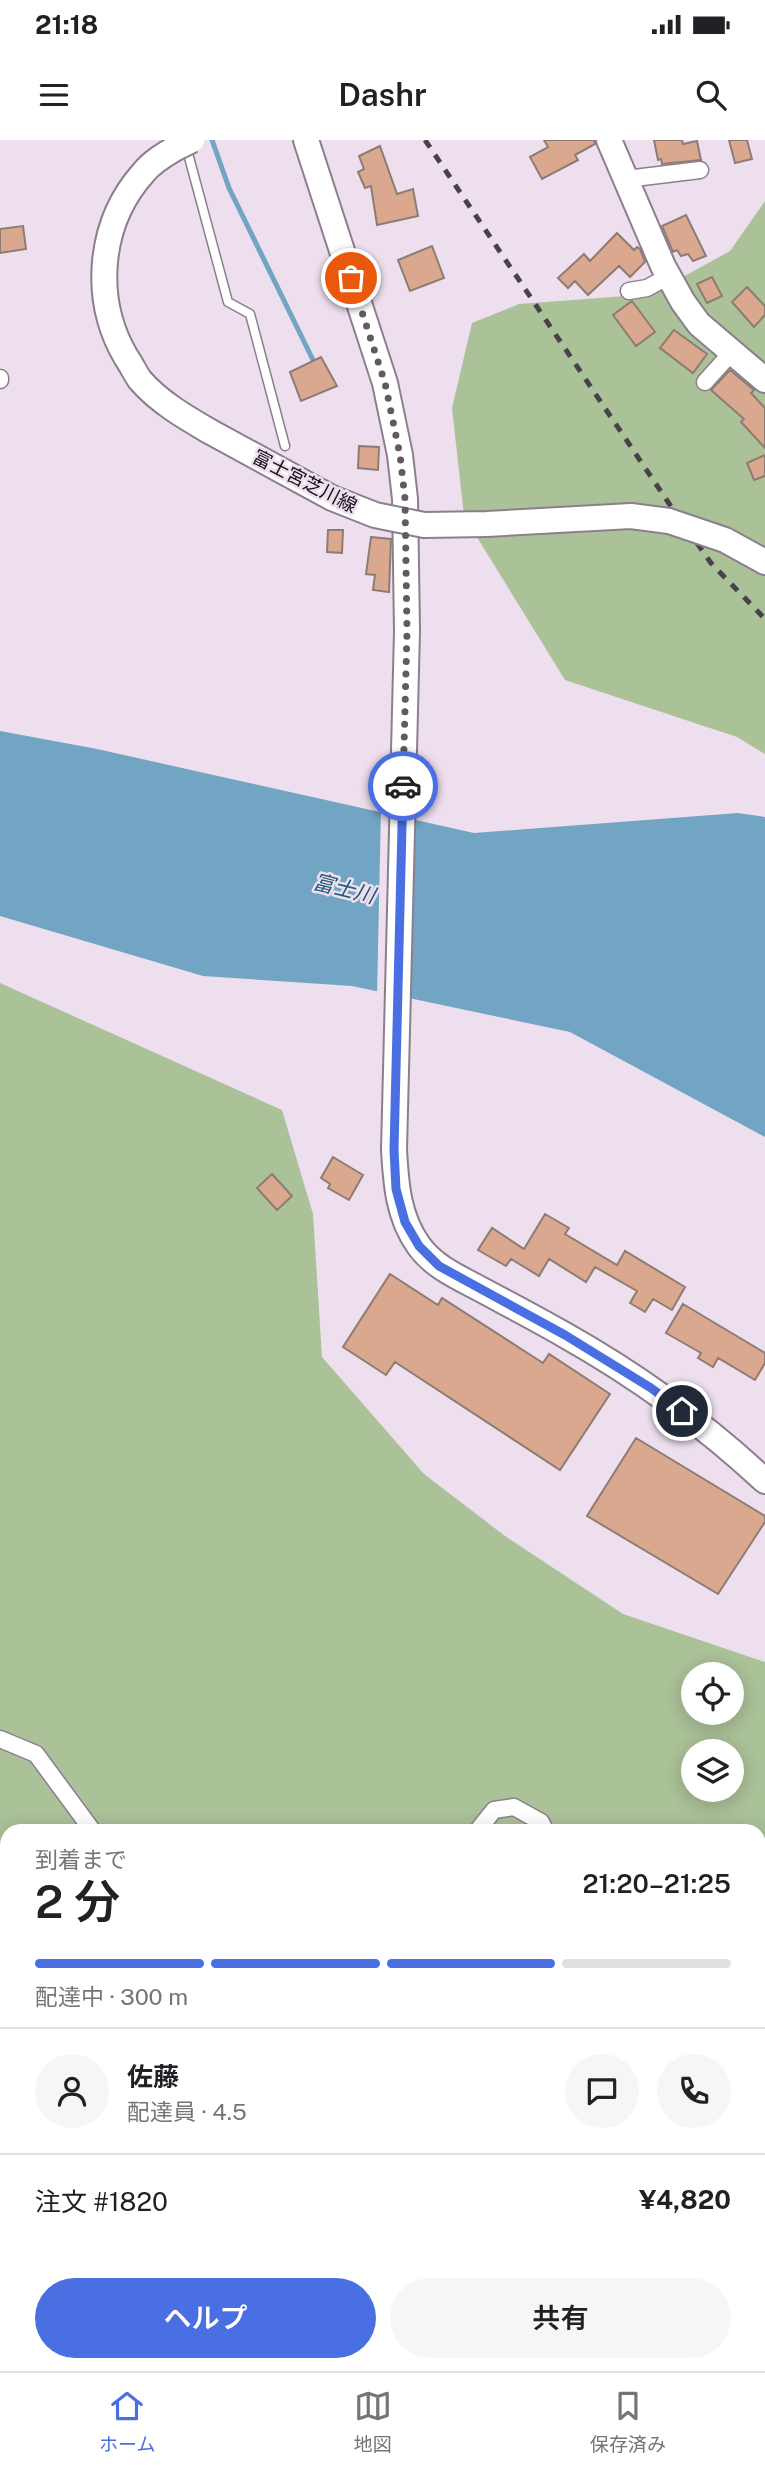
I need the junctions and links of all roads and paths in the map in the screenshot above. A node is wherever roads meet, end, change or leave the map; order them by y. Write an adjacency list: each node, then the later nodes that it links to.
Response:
1 (306, 140): 13 (main road)
2 (609, 140): 5 (main road)
3 (183, 143): 11 (lane); 12 (main road, 富士宮芝川線, bridge)
4 (700, 170): 5 (street)
5 (626, 179): 6 (main road)
6 (669, 276): 7 (street); 8 (main road)
7 (629, 290)
8 (732, 352): 9 (main road); 10 (street)
9 (765, 380)
10 (705, 382)
11 (285, 446)
12 (765, 562)
13 (765, 1481)
14 (0, 1739): 15 (street)
15 (88, 1824)
16 (483, 1824): 17 (street)
17 (542, 1824)

